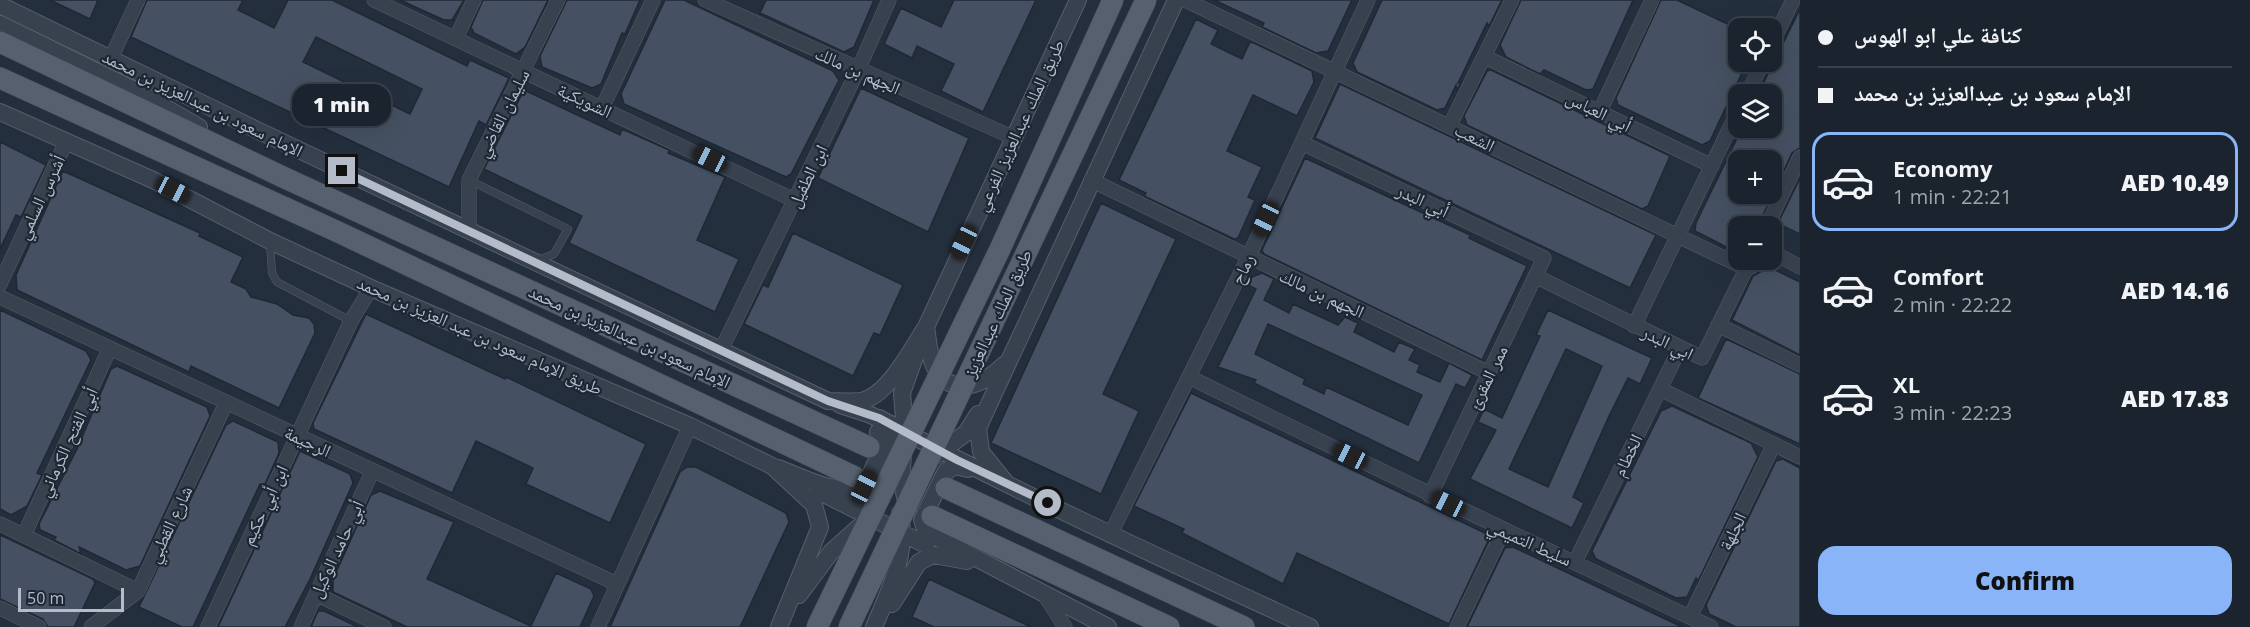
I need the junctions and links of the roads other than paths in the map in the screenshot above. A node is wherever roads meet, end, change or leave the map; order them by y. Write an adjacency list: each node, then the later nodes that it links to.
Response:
1 (138, 0): 23 (street)
2 (374, 0): 20 (street, الشويكية)
3 (474, 0): 20 (street)
4 (558, 0): 26 (street, سليمان القاضي)
5 (653, 0): 29 (street)
6 (705, 0): 24 (street, الجهم بن مالك)
7 (889, 0): 24 (street, ابن الطفيل)
8 (1078, 0): 34 (street, طريق الملك عبدالعزيز الفرعي)
9 (1113, 0): 113 (main road, طريق الملك عبدالعزيز, bridge)
10 (1146, 0): 114 (main road, طريق الملك عبدالعزيز, bridge)
11 (1176, 0): 42 (street)
12 (1185, 0): 25 (street, الشعب)
13 (1368, 0): 25 (street, رماح)
14 (1512, 0): 22 (street)
15 (1652, 0): 30 (street)
16 (1792, 0): 18 (street)
17 (0, 5): 23 (street, الإمام سعود بن عبدالعزيز بن محمد)
18 (1782, 22)
19 (0, 24): 40 (street)
20 (456, 38): 26 (street, الشويكية)
21 (0, 42): 40 (main road, الإمام سعود بن عبدالعزيز بن محمد)
22 (1485, 57): 30 (street, أبي العباس); 32 (street)
23 (111, 58): 45 (street, الإمام سعود بن عبدالعزيز بن محمد)
24 (858, 70): 34 (street, الجهم بن مالك); 43 (street, ابن الطفيل)
25 (1334, 70): 32 (street, الشعب); 37 (street, رماح)
26 (523, 72): 29 (street, الشويكية); 41 (street, سليمان القاضي)
27 (0, 78): 35 (main road, الإمام سعود بن عبدالعزيز بن محمد)
28 (0, 93): 35 (main road)
29 (602, 108): 43 (street, الشويكية)
30 (1600, 111): 39 (street, أبي العباس)
31 (0, 112): 36 (street, طريق الإمام سعود بن عبد العزيز بن محمد)
32 (1450, 125): 46 (street, الشعب)
33 (1728, 132): 39 (street)
34 (1012, 137): 62 (street, طريق الملك عبدالعزيز الفرعي)
35 (127, 138): 84 (main road, الإمام سعود بن عبدالعزيز بن محمد)
36 (66, 142): 47 (street, طريق الإمام سعود بن عبد العزيز بن محمد); 56 (street, أشرس السلمي)
37 (1302, 143): 50 (street, رماح); 51 (street, أبي البدر)
38 (1800, 157): 44 (street)
39 (1712, 166): 46 (street)
40 (285, 178): 79 (main road, الإمام سعود بن عبدالعزيز بن محمد)
41 (469, 180): 45 (street, سليمان القاضي); 52 (lane)
42 (1091, 180): 50 (street, الجهم بن مالك); 66 (street)
43 (796, 201): 65 (street, ابن الطفيل)
44 (1772, 216)
45 (469, 231): 52 (street, الإمام سعود بن عبدالعزيز بن محمد)
46 (1677, 236): 48 (street, الشعب); 61 (street)
47 (270, 241): 57 (street, طريق الإمام سعود بن عبد العزيز بن محمد); 59 (lane)
48 (1728, 256)
49 (1782, 257): 53 (street)
50 (1248, 258): 68 (street, الجهم بن مالك); 70 (street, رماح)
51 (1544, 258): 55 (street, ممر المقرئ)
52 (534, 261): 65 (street, الإمام سعود بن عبدالعزيز بن محمد)
53 (1800, 267)
54 (1746, 270): 60 (street)
55 (1535, 276): 61 (street); 68 (street, ممر المقرئ)
56 (0, 284)
57 (371, 288): 59 (street, ابن أبي حكيم); 75 (street, طريق الإمام سعود بن عبد العزيز بن محمد)
58 (0, 297): 63 (street, الرجيمة)
59 (351, 321): 77 (street, ابن أبي حكيم)
60 (1718, 325): 64 (street, ابي البدر); 67 (street)
61 (1634, 326): 64 (street, ابي البدر)
62 (926, 327): 66 (street); 69 (street, طريق الملك عبدالعزيز الفرعي); 76 (street)
63 (110, 348): 73 (street, الرجيمة); 95 (street, أبي الفتح الكرماني)
64 (1680, 348): 71 (street, الخطام)
65 (722, 350): 72 (street, الإمام سعود بن عبدالعزيز بن محمد)
66 (1011, 359): 80 (street); 85 (street)
67 (1800, 365)
68 (1489, 373): 88 (street, ممر المقرئ)
69 (893, 377): 72 (street, الإمام سعود بن عبدالعزيز بن محمد)
70 (1189, 377): 88 (street, سليط التميمي); 96 (street, رماح)
71 (1660, 389): 78 (street); 98 (street, الخطام)
72 (828, 401): 74 (street); 82 (street)
73 (226, 403): 77 (street, الرجيمة); 101 (street, شارع القطبي)
74 (879, 418): 76 (street); 86 (street)
75 (690, 426): 82 (street, طريق الإمام سعود بن عبد العزيز بن محمد); 100 (street)
76 (905, 432): 80 (street); 86 (street)
77 (297, 436): 83 (street, الرجيمة); 109 (street, ابن أبي حكيم)
78 (1774, 444): 81 (street); 105 (street, الجلهة)
79 (869, 447)
80 (950, 456): 85 (street); 86 (street)
81 (1800, 457)
82 (772, 466): 89 (street); 106 (street, طريق الإمام سعود بن عبد العزيز بن محمد)
83 (372, 472): 100 (street, الرجيمة); 102 (street, أبي حامد الوكيل)
84 (855, 477)
85 (1006, 483): 96 (street); 99 (street)
86 (898, 485): 89 (street); 90 (street); 94 (street); 97 (street)
87 (946, 488): 119 (main road)
88 (1430, 496): 93 (street, سليط التميمي)
89 (854, 507): 90 (street)
90 (871, 516): 94 (street); 106 (street)
91 (932, 516): 118 (main road)
92 (0, 524): 95 (street)
93 (1503, 531): 98 (street, سليط التميمي); 121 (street)
94 (904, 534): 97 (street); 115 (street)
95 (24, 535): 101 (street)
96 (1110, 535): 120 (street)
97 (926, 545): 99 (street)
98 (1575, 562): 105 (street, سليط التميمي)
99 (983, 564): 103 (street); 115 (street)
100 (617, 584): 112 (street)
101 (138, 591): 108 (street, شارع القطبي)
102 (316, 594): 110 (street, أبي حامد الوكيل); 111 (street)
103 (1046, 597): 116 (street); 117 (street)
104 (0, 608): 107 (street)
105 (1690, 617): 122 (street, سليط التميمي)
106 (782, 620): 115 (street)
107 (39, 627)
108 (91, 627)
109 (208, 627)
110 (301, 627)
111 (384, 627)
112 (598, 627)
113 (817, 627)
114 (849, 627)
115 (874, 627)
116 (1065, 627)
117 (1108, 627)
118 (1169, 627)
119 (1244, 627)
120 (1310, 627)
121 (1457, 627)
122 (1711, 627)

